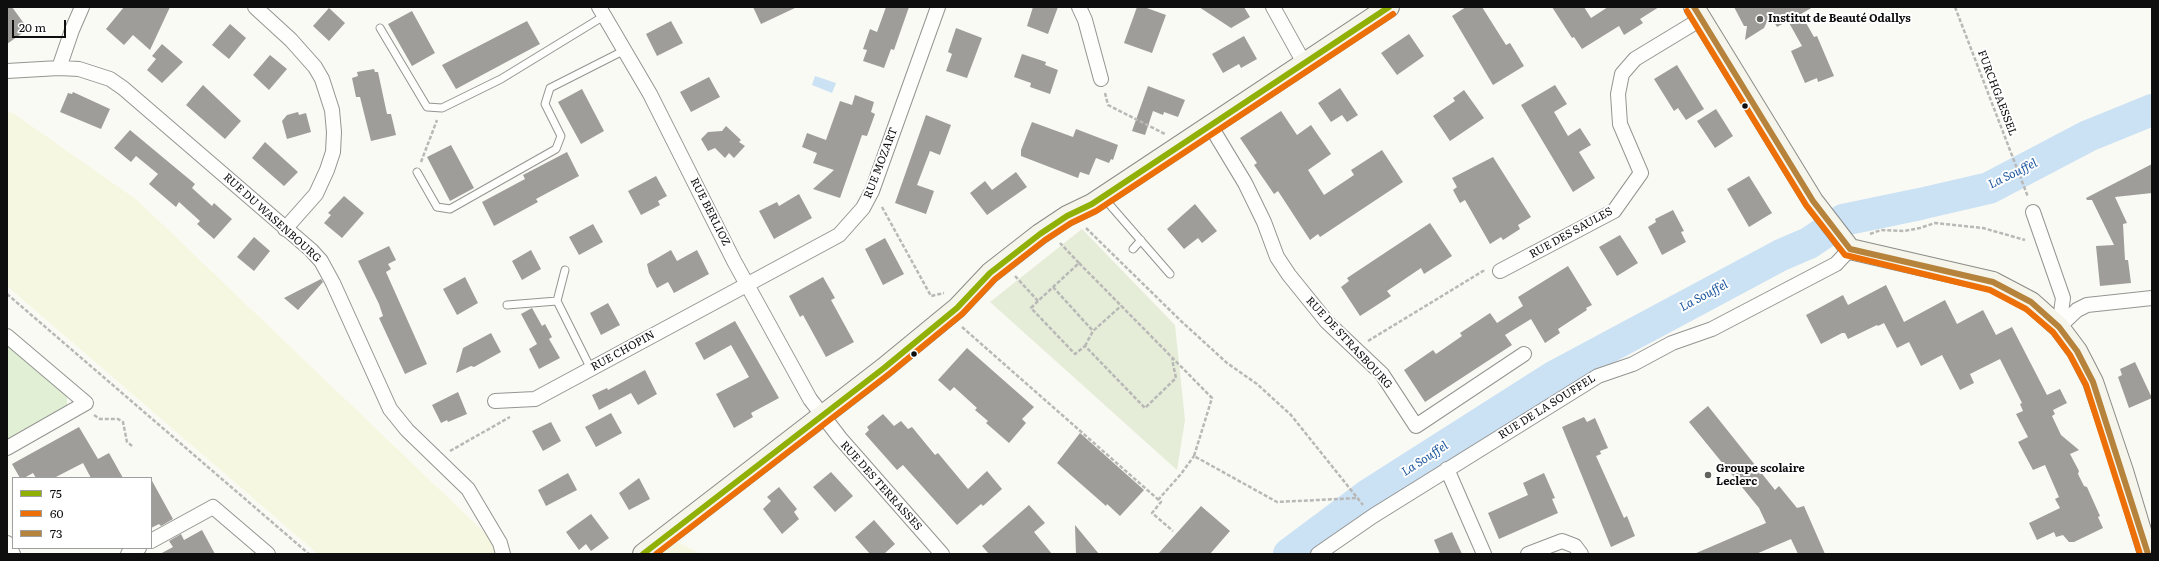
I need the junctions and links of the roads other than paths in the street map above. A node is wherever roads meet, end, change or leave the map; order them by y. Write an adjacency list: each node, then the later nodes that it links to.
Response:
1 (82, 7): 12 (street)
2 (255, 7): 19 (street)
3 (938, 7): 26 (street, RUE MOZART)
4 (1079, 7): 14 (street)
5 (1273, 7): 11 (street)
6 (1389, 7): 11 (street)
7 (601, 11): 9 (lane); 10 (street, RUE BERLIOZ)
8 (1698, 13): 21 (street); 24 (street, RUE DES SAULES)
9 (380, 28)
10 (625, 50): 16 (lane); 26 (street, RUE BERLIOZ)
11 (1304, 63): 15 (street)
12 (59, 68): 13 (street, RUE DU WASENBOURG); 19 (street, RUE DU WASENBOURG)
13 (7, 71)
14 (1101, 79)
15 (1210, 125): 17 (street); 32 (street, RUE DE STRASBOURG)
16 (417, 172)
17 (1103, 196): 20 (lane); 35 (street)
18 (2033, 212): 30 (street)
19 (285, 230): 44 (street, RUE DU WASENBOURG)
20 (1141, 240): 22 (lane); 25 (lane)
21 (1845, 243): 30 (street); 37 (street, RUE DE LA SOUFFEL)
22 (1132, 249)
23 (565, 270): 28 (lane)
24 (1500, 271)
25 (1170, 274)
26 (747, 284): 33 (street, RUE CHOPIN); 35 (street, RUE BERLIOZ)
27 (2152, 298): 30 (street)
28 (557, 301): 29 (lane); 33 (lane)
29 (507, 305)
30 (2059, 327): 51 (street)
31 (7, 336): 36 (street)
32 (1524, 354)
33 (591, 369): 34 (street, RUE CHOPIN)
34 (495, 401)
35 (822, 417): 45 (street); 46 (street, RUE DES TERRASSES)
36 (7, 448)
37 (1447, 469): 47 (street, RUE DE LA SOUFFEL); 48 (street)
38 (152, 540): 43 (street)
39 (7, 543): 41 (street)
40 (137, 549): 42 (street)
41 (13, 554)
42 (128, 554)
43 (268, 554)
44 (503, 554)
45 (643, 554)
46 (942, 554)
47 (1318, 554)
48 (1484, 554)
49 (1528, 554): 50 (street)
50 (1581, 554)
51 (2148, 554)

